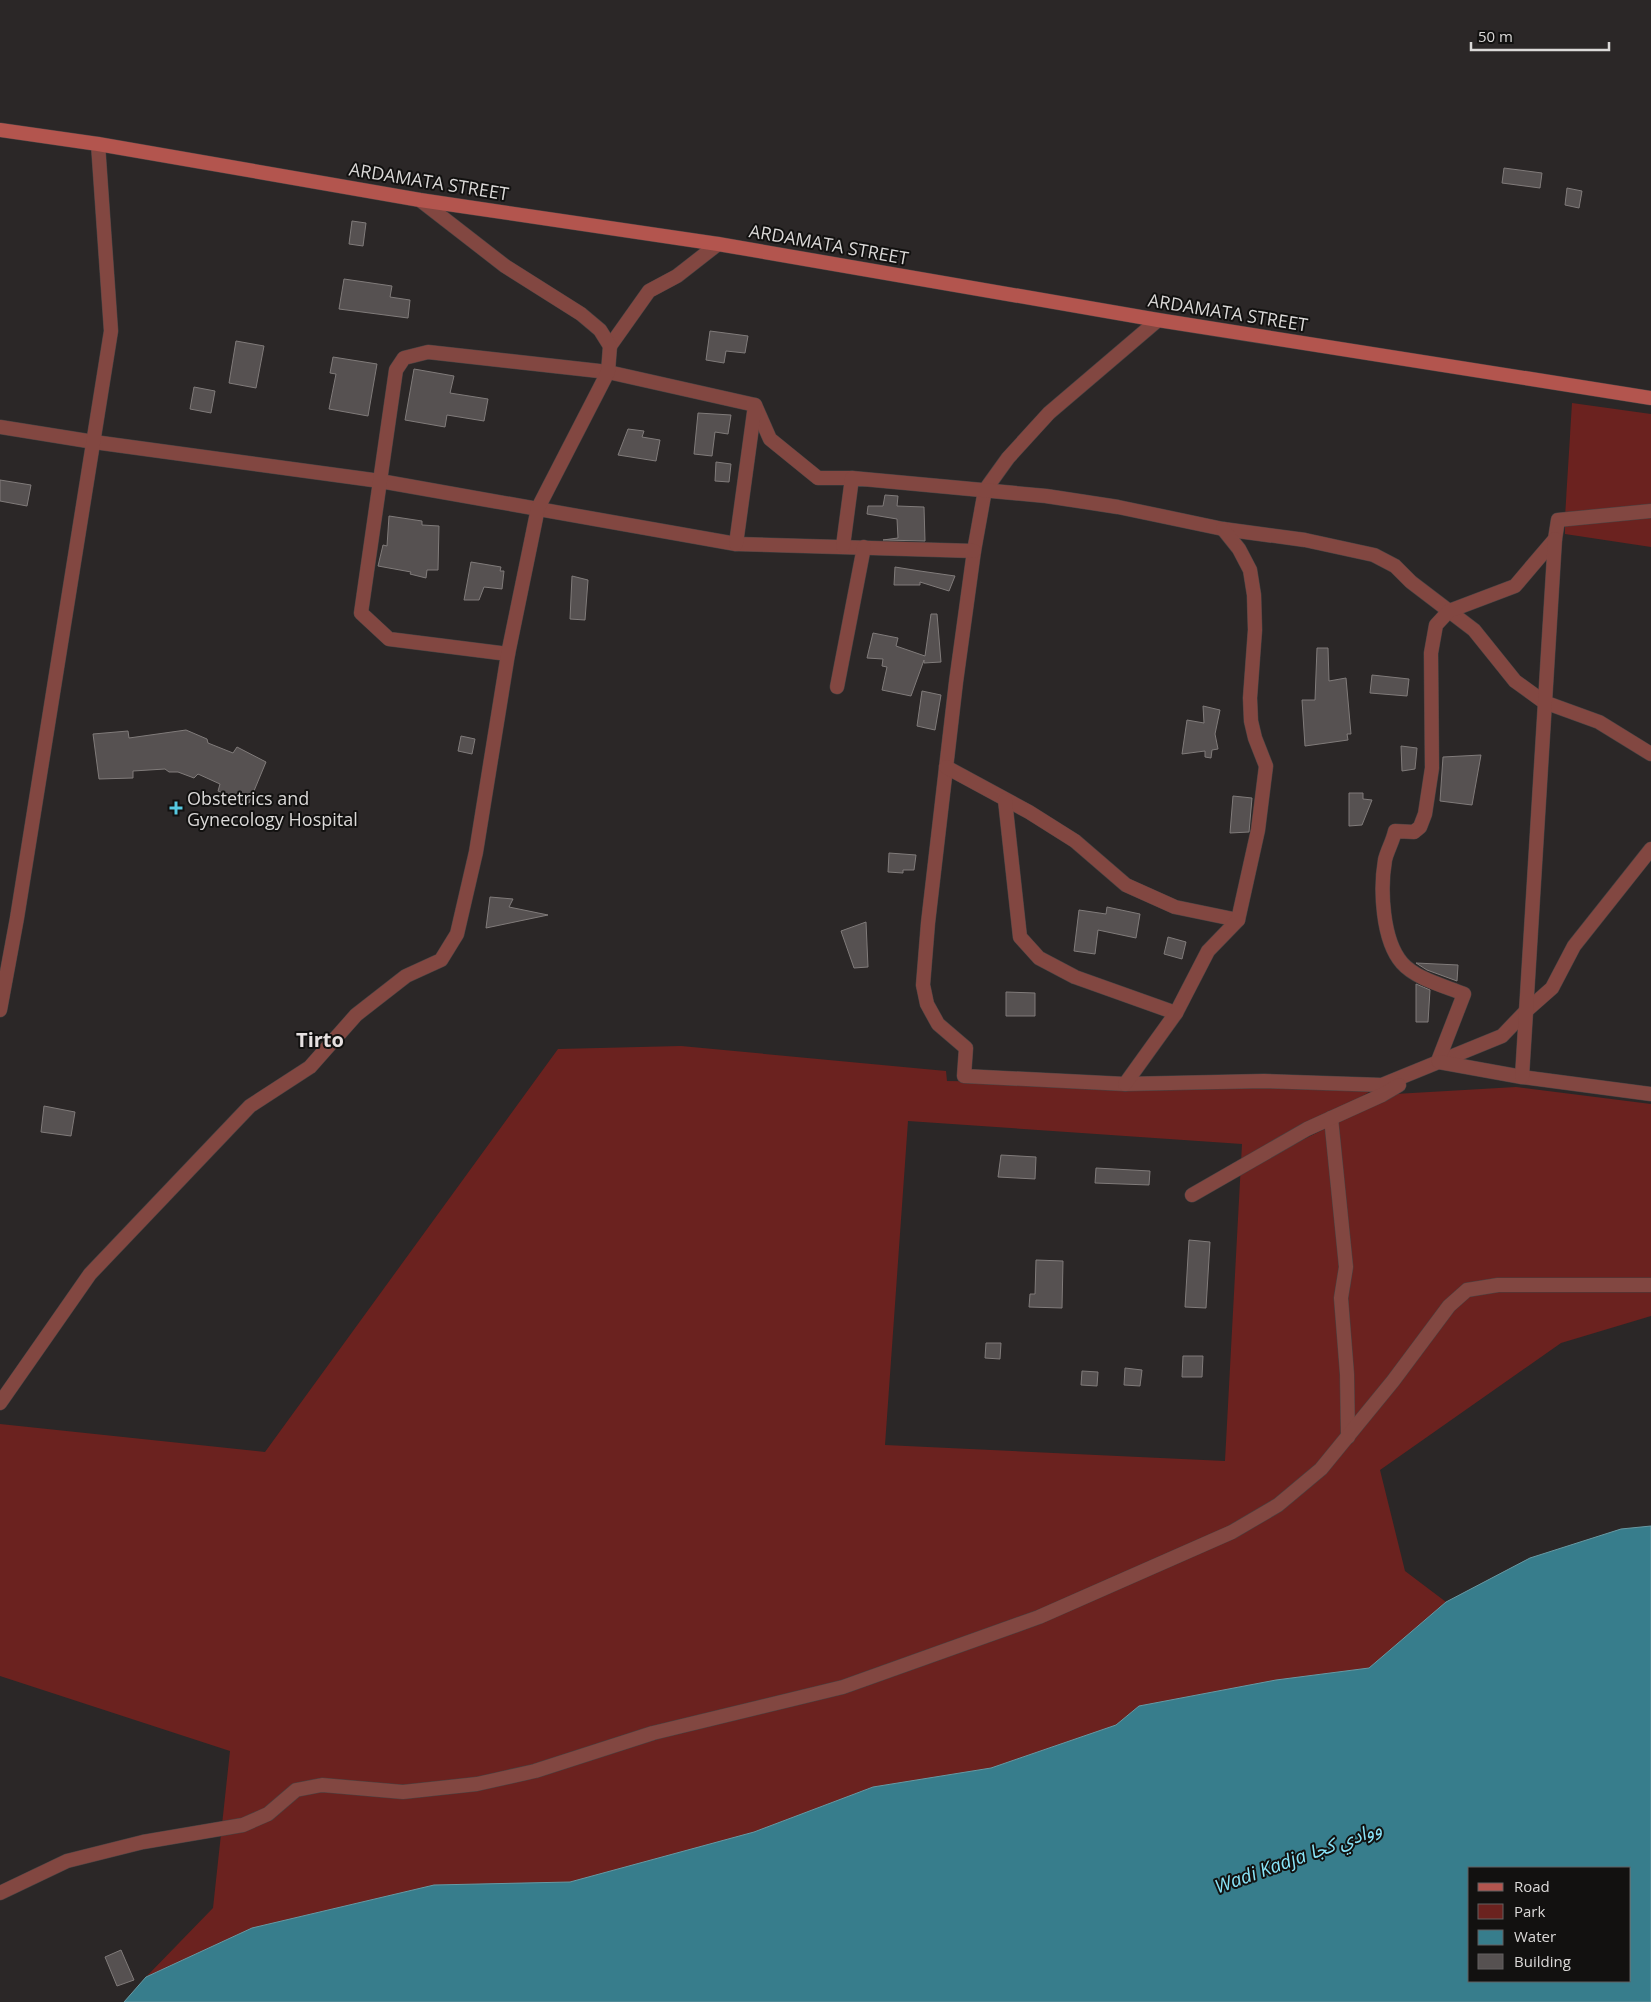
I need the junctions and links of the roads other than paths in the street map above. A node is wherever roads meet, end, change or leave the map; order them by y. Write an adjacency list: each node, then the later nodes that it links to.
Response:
1 (0, 130): 2 (main road, ARDAMATA STREET)
2 (98, 144): 3 (main road, ARDAMATA STREET); 11 (street)
3 (420, 200): 4 (main road, ARDAMATA STREET); 6 (street)
4 (718, 244): 5 (main road, ARDAMATA STREET); 6 (street)
5 (1158, 320): 8 (main road, ARDAMATA STREET); 14 (street)
6 (610, 346): 7 (street)
7 (608, 372): 9 (street); 13 (street); 15 (street)
8 (1651, 398)
9 (755, 405): 12 (street); 19 (street)
10 (0, 427): 11 (street)
11 (94, 442): 13 (street); 32 (street)
12 (852, 478): 14 (street); 20 (street)
13 (380, 481): 15 (street); 24 (street)
14 (985, 490): 17 (street); 22 (street)
15 (538, 508): 19 (street); 24 (street)
16 (1651, 511): 18 (street)
17 (1223, 529): 23 (street); 31 (street)
18 (1555, 539): 23 (street); 26 (street)
19 (736, 544): 20 (street)
20 (842, 546): 21 (street)
21 (864, 547): 22 (street); 25 (street)
22 (974, 551): 28 (street)
23 (1449, 611): 26 (street); 35 (street)
24 (508, 654): 42 (street)
25 (837, 687)
26 (1544, 702): 27 (street); 33 (street)
27 (1651, 754)
28 (946, 767): 29 (street); 37 (street)
29 (1005, 800): 31 (street); 34 (street)
30 (1651, 848): 33 (street)
31 (1238, 920): 34 (street)
32 (0, 1010)
33 (1526, 1010): 35 (street); 36 (street)
34 (1176, 1013): 37 (street)
35 (1438, 1062): 36 (street); 37 (street); 39 (street)
36 (1522, 1077): 38 (street)
37 (1124, 1084)
38 (1651, 1094)
39 (1330, 1118): 40 (street); 43 (street)
40 (1192, 1195)
41 (1651, 1285): 43 (street)
42 (0, 1403)
43 (1348, 1437): 44 (street)
44 (0, 1893)

